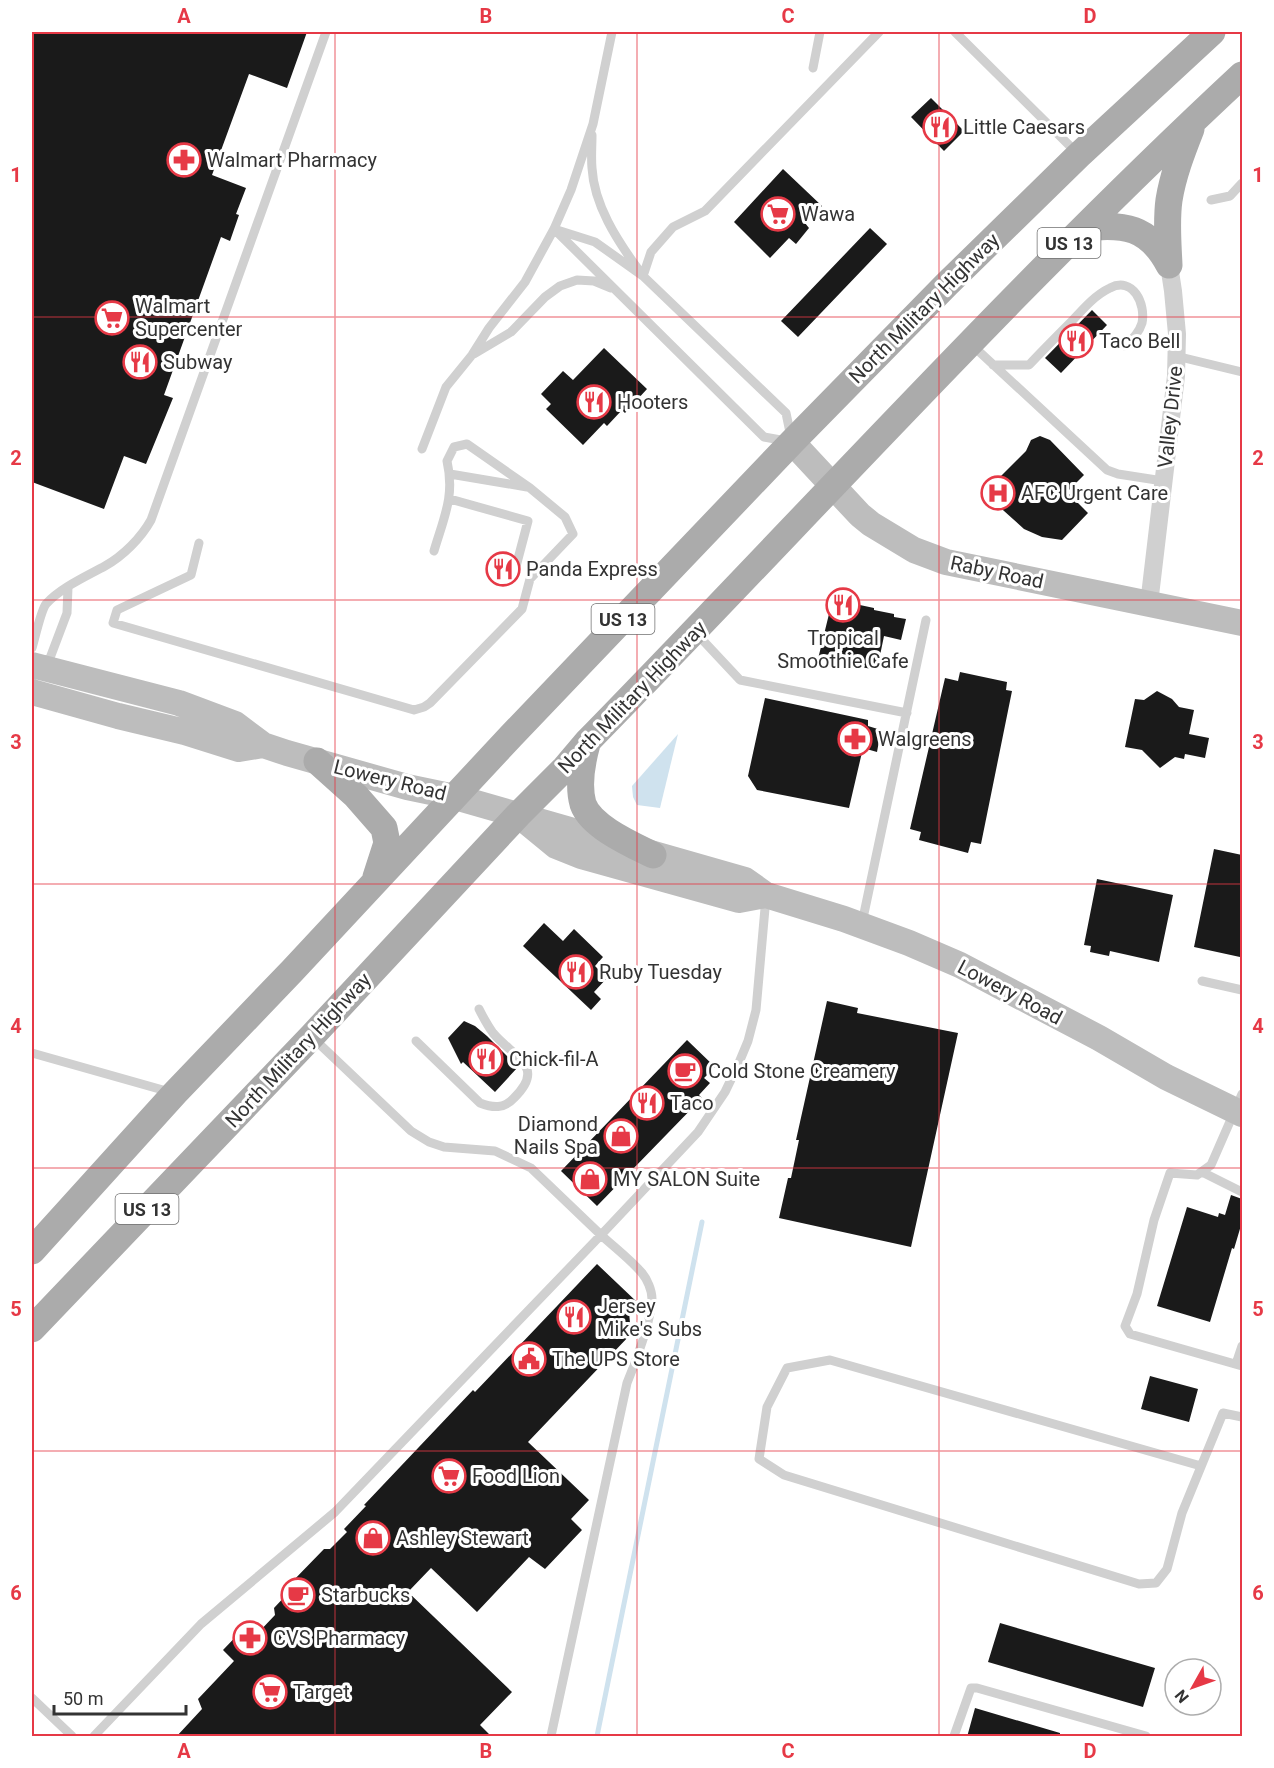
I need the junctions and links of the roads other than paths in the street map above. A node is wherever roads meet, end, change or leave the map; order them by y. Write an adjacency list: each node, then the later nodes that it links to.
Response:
1 (326, 32): 35 (lane)
2 (612, 32): 10 (lane)
3 (820, 32): 7 (lane)
4 (879, 32): 17 (lane)
5 (955, 32): 11 (lane)
6 (1212, 32): 11 (main road, North Military Highway / US 13)
7 (813, 68)
8 (1242, 75): 9 (main road, North Military Highway / US 13)
9 (1194, 122): 14 (main road, North Military Highway / US 13); 16 (main road)
10 (593, 124): 15 (lane); 17 (lane)
11 (1079, 155): 25 (main road, North Military Highway / US 13)
12 (1242, 183): 13 (lane)
13 (1211, 200)
14 (1084, 228): 16 (main road); 19 (main road, North Military Highway / US 13)
15 (554, 229): 17 (lane); 18 (lane); 21 (lane)
16 (1169, 265): 22 (street, Valley Drive)
17 (643, 276): 25 (lane)
18 (616, 290): 21 (lane); 25 (lane)
19 (970, 344): 23 (lane); 29 (main road, North Military Highway / US 13)
20 (1125, 346): 23 (lane)
21 (472, 355): 26 (lane)
22 (1176, 356): 24 (lane); 28 (street, Valley Drive)
23 (993, 365): 28 (lane)
24 (1242, 372)
25 (792, 442): 29 (street, Raby Road); 46 (main road, North Military Highway / US 13)
26 (422, 449)
27 (450, 474): 30 (lane); 30 (lane); 31 (lane)
28 (1163, 481): 36 (street, Valley Drive)
29 (834, 487): 36 (street, Raby Road); 39 (main road, North Military Highway / US 13)
30 (530, 488): 32 (lane)
31 (450, 499): 33 (lane); 34 (lane)
32 (199, 543)
33 (434, 551)
34 (514, 574)
35 (68, 586): 40 (lane); 40 (lane)
36 (1149, 604): 38 (street, Raby Road)
37 (926, 620): 42 (lane)
38 (1242, 623)
39 (695, 631): 42 (lane); 43 (main road, North Military Highway / US 13)
40 (33, 662): 44 (street, Lowery Road)
41 (32, 692): 44 (street, Lowery Road)
42 (907, 713): 51 (lane)
43 (587, 742): 47 (main road, North Military Highway / US 13); 48 (main road)
44 (263, 745): 45 (street, Lowery Road)
45 (317, 761): 46 (street, Lowery Road); 49 (main road)
46 (455, 797): 47 (street, Lowery Road); 49 (main road, North Military Highway / US 13)
47 (518, 815): 48 (street, Lowery Road); 50 (street, Lowery Road); 55 (main road, North Military Highway / US 13)
48 (653, 855): 50 (street, Lowery Road)
49 (374, 883): 58 (main road, North Military Highway / US 13)
50 (766, 895): 51 (street, Lowery Road); 62 (lane)
51 (861, 926): 59 (street, Lowery Road)
52 (1202, 981): 53 (lane)
53 (1242, 990)
54 (478, 1009): 56 (lane)
55 (312, 1036): 62 (lane); 64 (main road, North Military Highway / US 13)
56 (416, 1041)
57 (32, 1053): 58 (lane)
58 (175, 1093): 63 (main road, North Military Highway / US 13)
59 (1240, 1107): 60 (lane)
60 (1202, 1172): 61 (lane); 66 (lane)
61 (1242, 1192)
62 (601, 1235): 71 (lane); 72 (lane)
63 (32, 1251)
64 (32, 1329)
65 (1242, 1346): 66 (lane)
66 (1239, 1365)
67 (1242, 1417): 68 (lane)
68 (1201, 1466): 68 (lane)
69 (32, 1698): 70 (lane)
70 (72, 1737)
71 (94, 1737)
72 (551, 1737)
73 (954, 1737): 74 (lane)
74 (1146, 1737)

